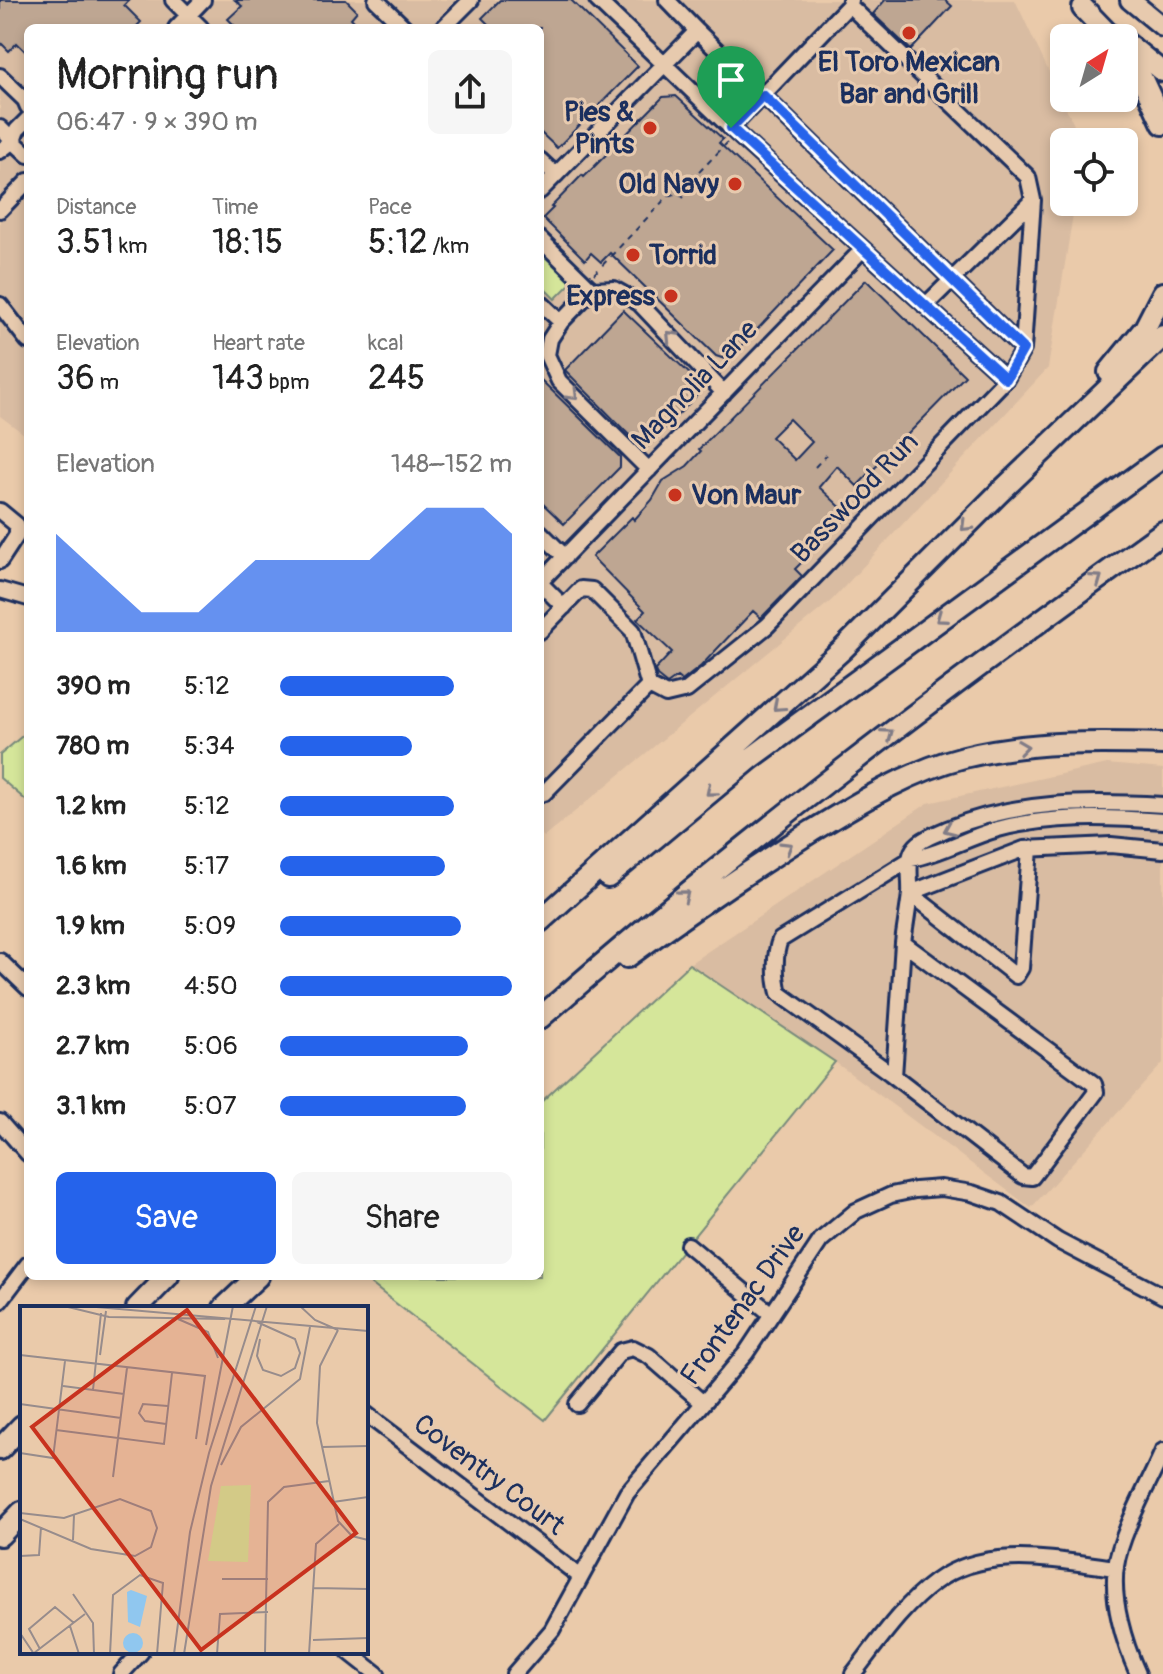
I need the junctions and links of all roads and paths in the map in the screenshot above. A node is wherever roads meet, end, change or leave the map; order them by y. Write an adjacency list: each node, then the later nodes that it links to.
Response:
1 (173, 0): 10 (street)
2 (203, 0): 10 (street)
3 (376, 0): 13 (street)
4 (471, 0): 14 (street)
5 (597, 0): 20 (street)
6 (667, 0): 18 (street)
7 (1130, 0): 17 (main road)
8 (850, 3): 24 (street); 39 (street)
9 (1078, 4): 15 (highway); 16 (main road)
10 (188, 15): 11 (street); 12 (street)
11 (180, 24)
12 (197, 24)
13 (401, 24)
14 (447, 24)
15 (1098, 24)
16 (1103, 24)
17 (1163, 27)
18 (697, 31): 20 (street); 24 (street)
19 (1138, 52): 21 (main road)
20 (664, 64): 29 (street); 34 (street)
21 (1163, 72)
22 (1138, 73): 27 (highway)
23 (0, 76): 25 (street)
24 (763, 95): 29 (street); 43 (street)
25 (24, 99)
26 (24, 123): 30 (street)
27 (1163, 124)
28 (0, 128): 30 (street)
29 (734, 130): 37 (path); 42 (street)
30 (13, 141): 31 (street); 32 (street)
31 (0, 151)
32 (24, 151)
33 (544, 164): 34 (street)
34 (556, 175): 36 (street)
35 (24, 185): 40 (street)
36 (544, 187)
37 (679, 193): 38 (path); 44 (path)
38 (684, 198)
39 (1033, 200): 43 (street); 52 (street)
40 (0, 210)
41 (544, 243): 44 (street)
42 (863, 249): 48 (street); 54 (street, Magnolia Lane)
43 (952, 279): 48 (street); 52 (street)
44 (588, 287): 49 (street); 54 (street, one-way to 44)
45 (1163, 293): 59 (highway)
46 (0, 305): 50 (street)
47 (544, 306): 49 (street)
48 (925, 306): 53 (street)
49 (561, 322): 58 (street, one-way to 58)
50 (24, 336)
51 (1163, 336): 59 (highway)
52 (1023, 349): 53 (street, Basswood Run)
53 (1006, 379): 71 (street, Basswood Run)
54 (724, 393): 58 (street, Magnolia Lane)
55 (826, 455): 57 (path)
56 (1163, 457): 83 (highway, one-way to 83)
57 (815, 467)
58 (649, 470): 63 (street, Magnolia Lane)
59 (998, 494): 82 (highway, one-way to 82)
60 (0, 511): 64 (street)
61 (1163, 532): 87 (highway, one-way to 61)
62 (544, 536): 63 (street)
63 (565, 557): 65 (street, Magnolia Lane)
64 (0, 561)
65 (544, 578)
66 (544, 586): 69 (street)
67 (0, 590): 68 (street)
68 (24, 597)
69 (564, 607): 70 (street); 71 (street)
70 (544, 627)
71 (649, 686): 73 (street)
72 (1163, 744): 88 (highway, one-way to 72)
73 (544, 793)
74 (1163, 805): 75 (street)
75 (1108, 810): 76 (street); 77 (street); 80 (street)
76 (1163, 821)
77 (1107, 845): 78 (street); 79 (street)
78 (1030, 849): 81 (street); 81 (street)
79 (1163, 850)
80 (911, 859): 81 (street); 89 (street)
81 (910, 893): 84 (street)
82 (544, 917)
83 (544, 930)
84 (903, 943): 89 (street); 89 (street)
85 (0, 961): 86 (street)
86 (24, 984)
87 (544, 1016)
88 (544, 1017)
89 (894, 1076)
90 (0, 1122): 91 (street)
91 (24, 1149)
92 (688, 1245): 100 (street)
93 (24, 1269): 97 (street)
94 (164, 1280): 98 (highway)
95 (254, 1280): 99 (highway)
96 (1163, 1296): 100 (street, Frontenac Drive)
97 (0, 1301)
98 (139, 1306)
99 (226, 1306)
100 (770, 1313): 101 (street, Frontenac Drive)
101 (703, 1403): 102 (street); 110 (street, Frontenac Drive)
102 (577, 1404)
103 (368, 1416): 110 (street, Coventry Court)
104 (20, 1428): 105 (highway)
105 (0, 1449)
106 (1163, 1451): 109 (street)
107 (20, 1514): 108 (highway)
108 (0, 1535)
109 (1116, 1568): 116 (street); 117 (street)
110 (581, 1577): 115 (street, Frontenac Drive)
111 (139, 1654): 113 (street)
112 (352, 1654): 114 (street)
113 (121, 1674)
114 (377, 1674)
115 (514, 1674)
116 (853, 1674)
117 (1138, 1674)

